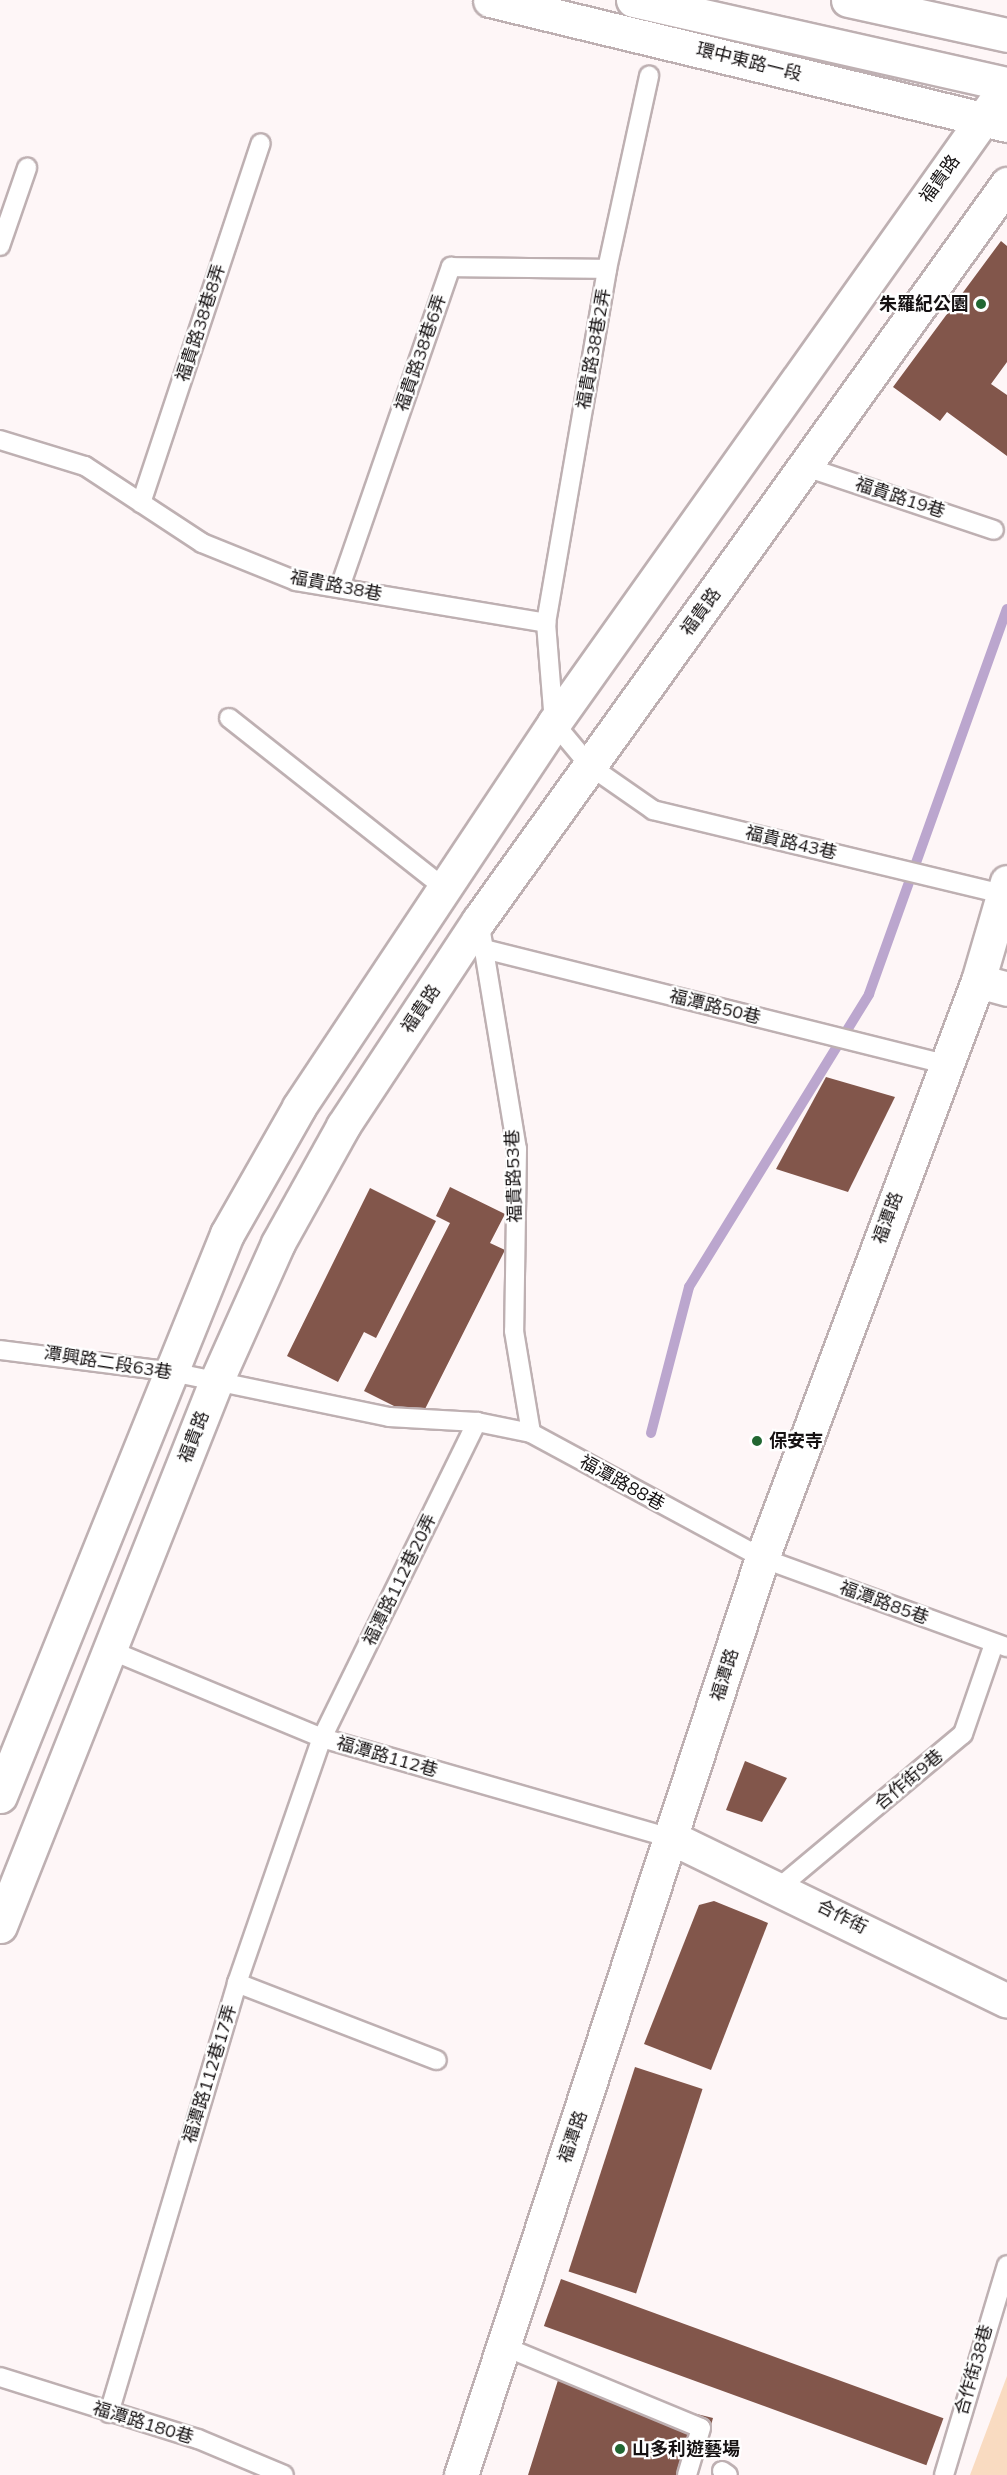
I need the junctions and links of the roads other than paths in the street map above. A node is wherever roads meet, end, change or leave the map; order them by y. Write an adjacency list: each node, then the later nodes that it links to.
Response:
1 (490, 0): 7 (main road, 環中東路一段)
2 (633, 0): 6 (main road)
3 (848, 0): 4 (main road)
4 (1007, 35)
5 (649, 76): 12 (lane, 福貴路38巷2弄)
6 (1007, 85): 7 (main road, 福貴路)
7 (995, 123): 20 (main road, 福貴路)
8 (261, 143): 15 (lane, 福貴路38巷8弄)
9 (27, 168): 11 (lane)
10 (1007, 184): 14 (main road, 福貴路)
11 (0, 246)
12 (607, 269): 17 (lane, 福貴路38巷6弄); 18 (lane, 福貴路38巷2弄)
13 (0, 440): 15 (lane, 福貴路38巷)
14 (806, 467): 16 (lane, 福貴路19巷); 21 (main road, 福貴路)
15 (141, 503): 17 (lane, 福貴路38巷)
16 (994, 530)
17 (340, 587): 18 (lane, 福貴路38巷)
18 (546, 623): 20 (lane)
19 (229, 718): 22 (lane)
20 (554, 723): 21 (lane); 22 (main road, 福貴路)
21 (590, 766): 23 (lane, 福貴路43巷); 24 (main road, 福貴路)
22 (442, 886): 28 (main road, 福貴路)
23 (1005, 888): 25 (main road, 福潭路)
24 (482, 934): 26 (lane, 福潭路50巷); 29 (main road, 福貴路); 31 (lane, 福貴路53巷)
25 (993, 985): 26 (main road, 福潭路)
26 (946, 1064): 32 (main road, 福潭路)
27 (0, 1350): 28 (lane, 潭興路二段63巷)
28 (167, 1371): 29 (lane, 潭興路二段63巷); 36 (main road, 福貴路)
29 (215, 1384): 30 (lane, 潭興路二段63巷); 34 (main road, 福貴路)
30 (477, 1422): 31 (lane, 福潭路88巷); 35 (lane, 福潭路112巷20弄)
31 (531, 1433): 32 (lane, 福潭路88巷)
32 (762, 1558): 33 (lane, 福潭路85巷); 37 (main road, 福潭路)
33 (1001, 1645): 38 (lane, 合作街9巷)
34 (110, 1650): 35 (lane, 福潭路112巷); 39 (main road, 福貴路)
35 (322, 1738): 37 (lane, 福潭路112巷); 40 (lane, 福潭路112巷17弄)
36 (0, 1796)
37 (674, 1839): 38 (main road, 合作街); 45 (main road, 福潭路)
38 (781, 1886): 41 (main road, 合作街)
39 (0, 1926)
40 (237, 1983): 42 (lane); 47 (lane, 福潭路112巷17弄)
41 (1007, 2001)
42 (437, 2060)
43 (1007, 2265): 44 (lane, 合作街38巷)
44 (1003, 2285): 51 (lane, 合作街38巷)
45 (503, 2346): 49 (main road, 福潭路); 50 (lane)
46 (0, 2377): 47 (lane, 福潭路180巷)
47 (109, 2413): 48 (lane, 福潭路180巷)
48 (284, 2475)
49 (460, 2475)
50 (687, 2475)
51 (944, 2475)

